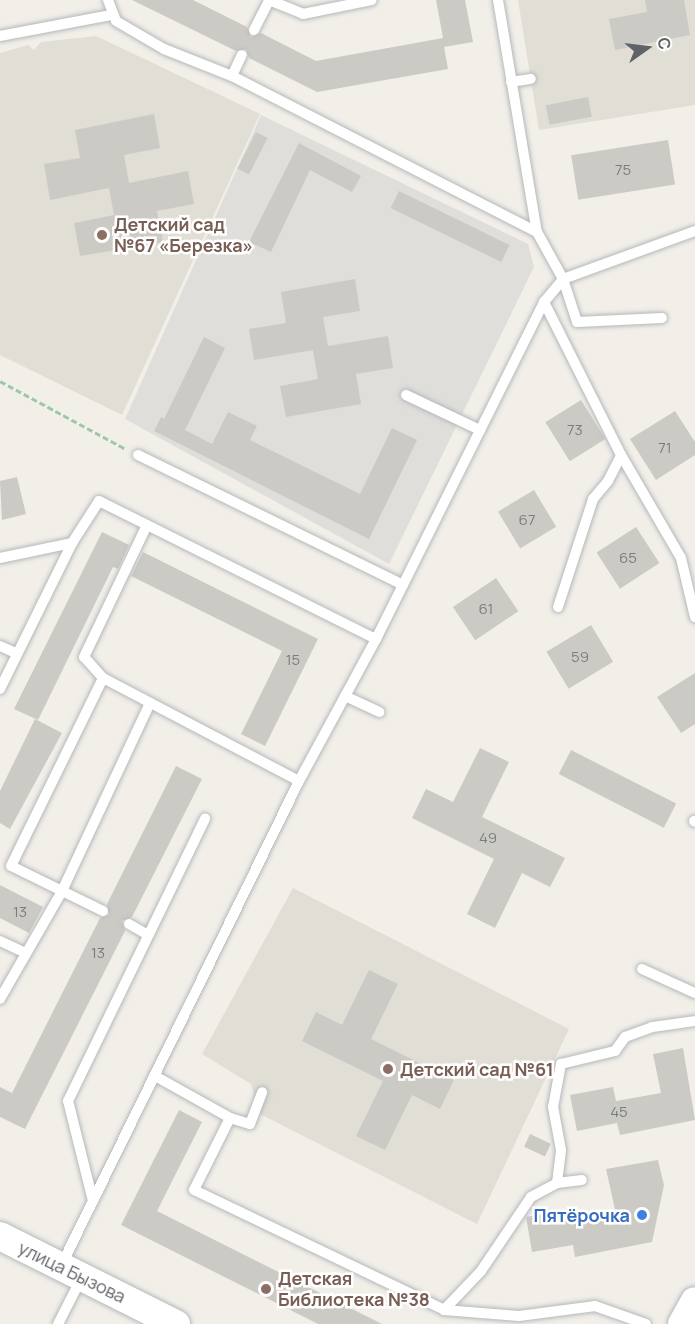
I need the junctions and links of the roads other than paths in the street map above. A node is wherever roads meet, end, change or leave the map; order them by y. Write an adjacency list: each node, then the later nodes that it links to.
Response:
1 (108, 0): 5 (lane)
2 (269, 0): 3 (lane); 6 (lane)
3 (372, 0)
4 (498, 0): 11 (lane)
5 (111, 15): 7 (lane); 9 (lane)
6 (254, 30)
7 (0, 36)
8 (242, 55): 9 (lane)
9 (232, 76): 13 (lane)
10 (531, 79): 11 (lane)
11 (511, 82): 13 (lane)
12 (695, 231): 14 (lane)
13 (537, 232): 14 (lane)
14 (563, 279): 15 (lane); 16 (lane)
15 (544, 302): 18 (lane); 20 (lane)
16 (662, 318)
17 (406, 395): 18 (lane)
18 (480, 430): 24 (lane)
19 (138, 455): 24 (lane)
20 (621, 455): 25 (lane); 26 (lane)
21 (147, 525): 22 (lane); 27 (lane); 30 (lane)
22 (72, 543): 23 (lane); 29 (lane)
23 (0, 558)
24 (403, 585): 27 (lane)
25 (558, 607)
26 (695, 616)
27 (376, 639): 32 (lane)
28 (0, 646): 29 (lane)
29 (16, 653): 31 (lane)
30 (103, 678): 33 (lane); 38 (lane)
31 (0, 689)
32 (345, 696): 34 (lane); 35 (lane)
33 (150, 704): 35 (lane); 39 (lane)
34 (380, 712)
35 (299, 782): 49 (lane)
36 (205, 819): 42 (lane)
37 (0, 861): 38 (lane)
38 (11, 867): 39 (lane)
39 (61, 893): 40 (lane); 44 (lane)
40 (103, 911)
41 (129, 924): 42 (lane)
42 (148, 935): 54 (lane)
43 (0, 941): 44 (lane)
44 (26, 953): 47 (lane)
45 (642, 969): 46 (lane)
46 (695, 993)
47 (0, 999)
48 (695, 1021): 53 (lane)
49 (155, 1076): 51 (lane); 54 (lane)
50 (262, 1092): 51 (lane)
51 (230, 1118): 58 (lane)
52 (582, 1180): 53 (lane)
53 (557, 1183): 58 (lane)
54 (93, 1201): 56 (lane)
55 (0, 1236): 56 (street, улица Бызова)
56 (71, 1272): 59 (lane); 60 (street, улица Бызова)
57 (695, 1301): 62 (street)
58 (444, 1310): 61 (lane)
59 (58, 1324)
60 (176, 1324)
61 (646, 1324)
62 (682, 1324)

